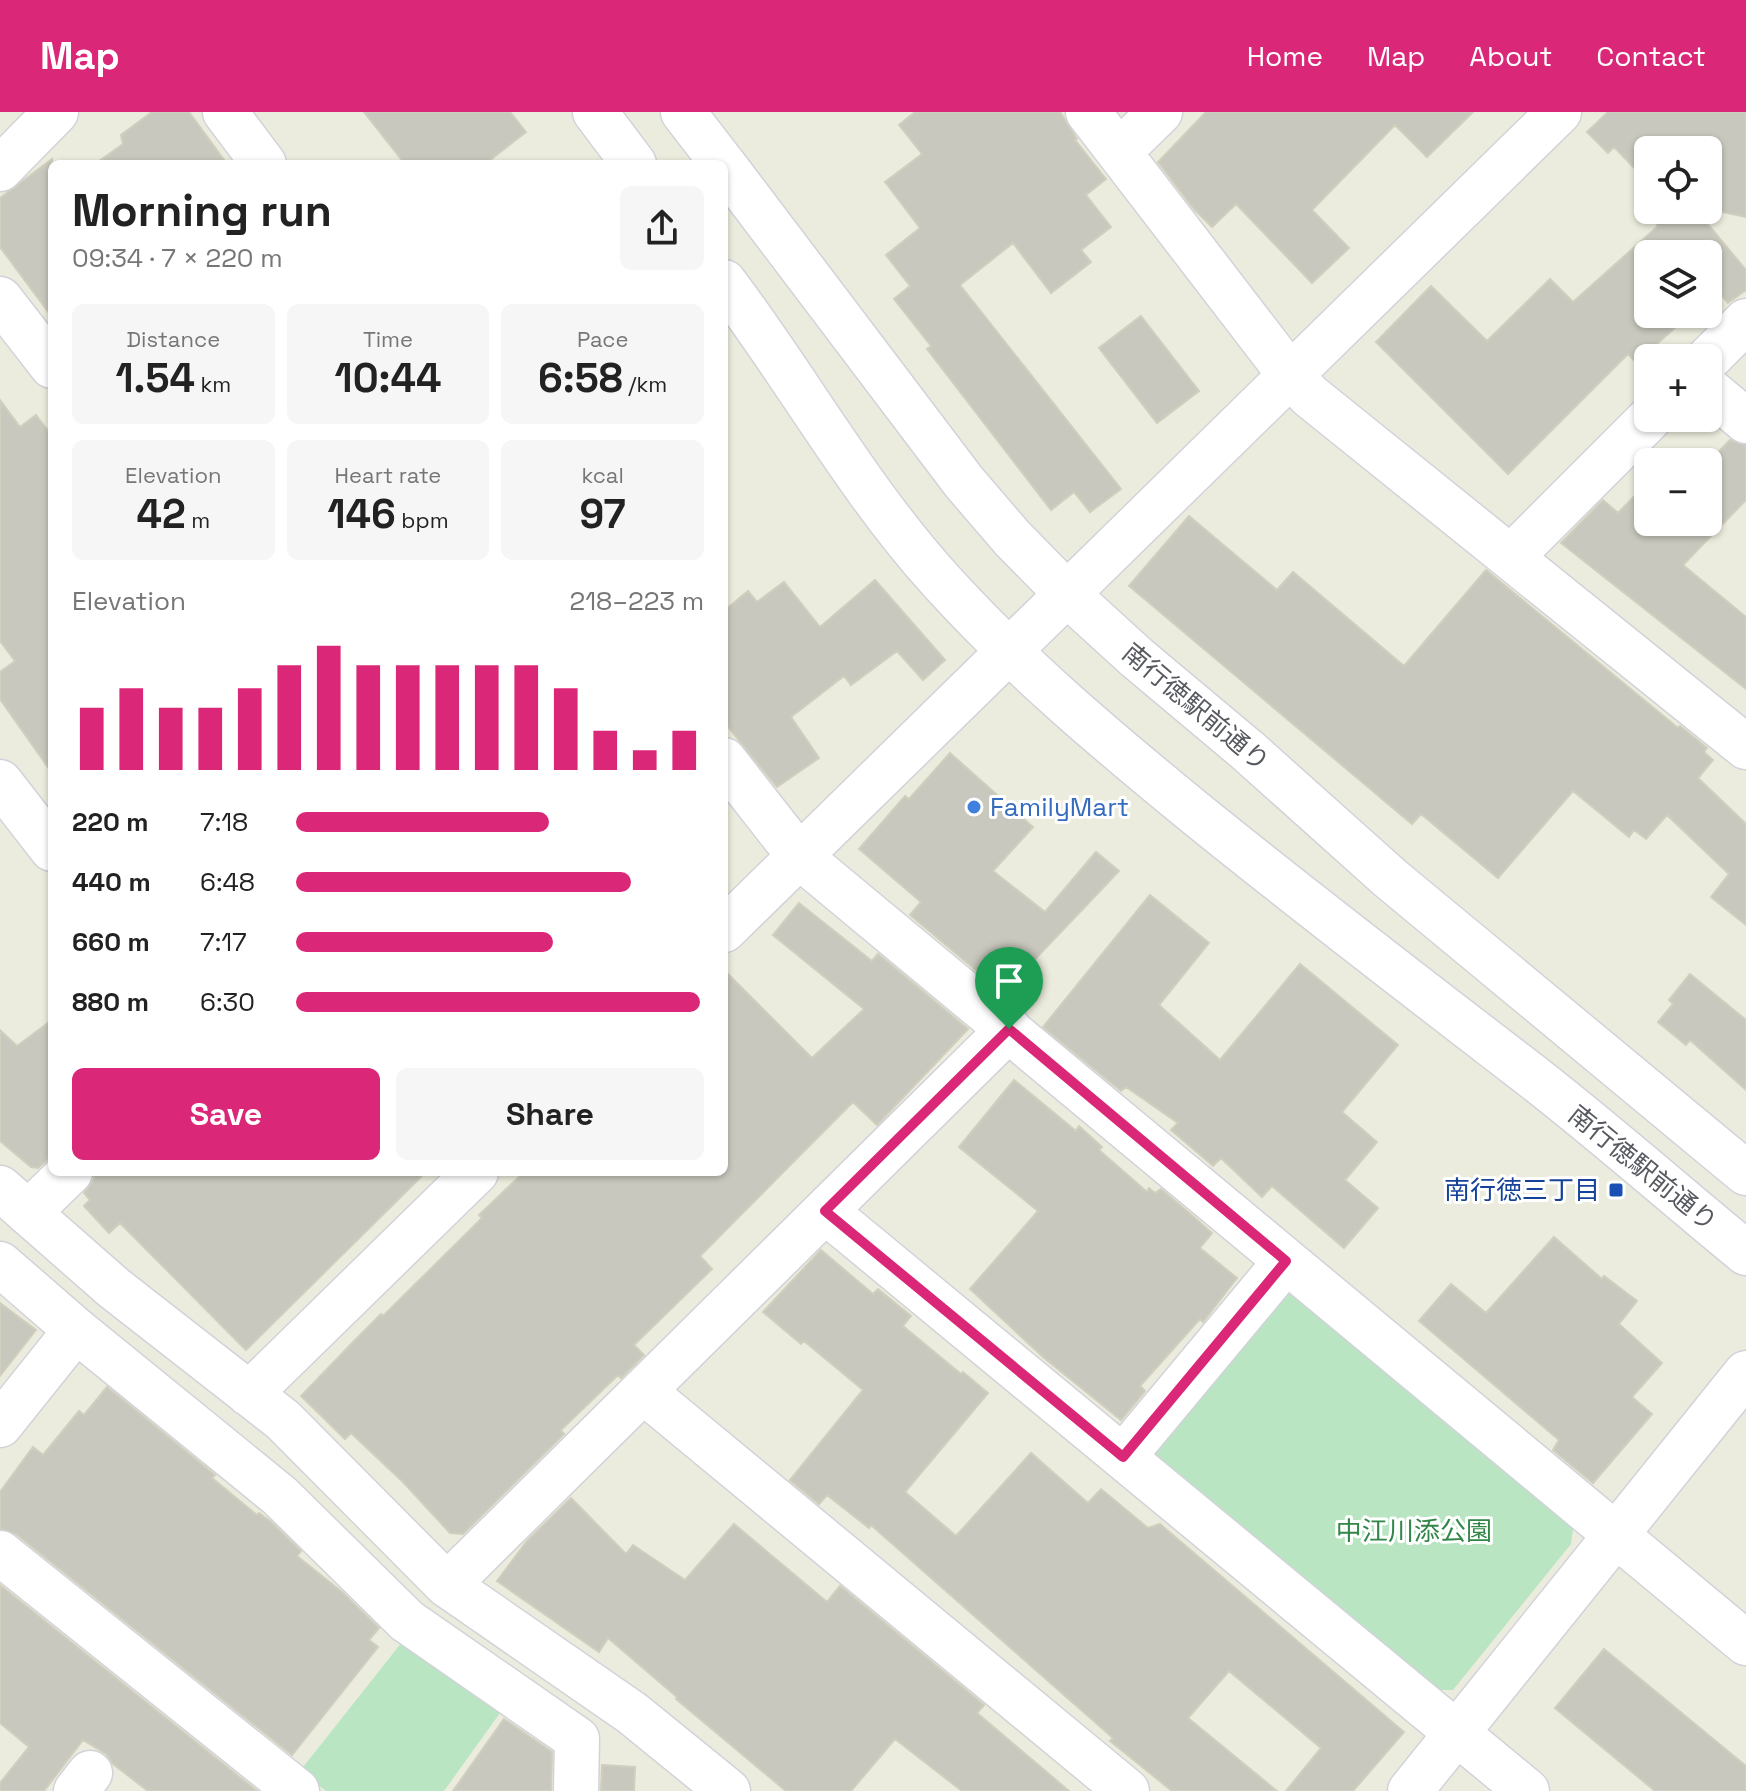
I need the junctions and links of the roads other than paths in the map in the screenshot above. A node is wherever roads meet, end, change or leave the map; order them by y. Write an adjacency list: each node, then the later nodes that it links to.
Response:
1 (56, 112): 12 (street)
2 (225, 112): 9 (street)
3 (595, 112): 10 (street)
4 (683, 112): 11 (street, 南行徳駅前通り)
5 (1088, 112): 8 (street)
6 (1160, 112): 8 (street)
7 (1559, 112): 19 (street)
8 (1119, 152): 19 (street)
9 (261, 160)
10 (631, 160)
11 (720, 160)
12 (0, 169)
13 (728, 170): 24 (street, 南行徳駅前通り)
14 (728, 287): 25 (street, 南行徳駅前通り)
15 (0, 299): 18 (street)
16 (1746, 321): 17 (street)
17 (1722, 345)
18 (48, 361)
19 (1290, 375): 23 (street); 24 (street)
20 (1722, 401): 21 (street)
21 (1746, 421)
22 (1636, 432): 23 (street)
23 (1511, 557): 26 (street)
24 (1067, 594): 25 (street); 33 (street, 南行徳駅前通り)
25 (1008, 651): 30 (street); 38 (street, 南行徳駅前通り)
26 (1746, 747)
27 (728, 765): 30 (street)
28 (0, 782): 29 (street)
29 (48, 844)
30 (799, 856): 31 (street); 32 (street)
31 (728, 926)
32 (1009, 1029): 37 (street); 39 (street)
33 (1746, 1173)
34 (62, 1176): 36 (street)
35 (472, 1176): 44 (street)
36 (14, 1200): 44 (street)
37 (825, 1211): 43 (street); 46 (street)
38 (1746, 1253)
39 (1286, 1261): 46 (street); 47 (street)
40 (0, 1264): 41 (street)
41 (76, 1330): 45 (street); 53 (street)
42 (1746, 1373): 47 (street)
43 (643, 1391): 49 (street); 55 (street)
44 (249, 1394): 49 (street)
45 (0, 1425)
46 (1123, 1457): 51 (street)
47 (1616, 1535): 50 (street); 51 (street)
48 (0, 1553): 52 (street)
49 (447, 1585): 54 (street)
50 (1746, 1643)
51 (1457, 1733): 56 (street); 57 (street)
52 (297, 1791)
53 (576, 1791)
54 (728, 1791)
55 (1127, 1791)
56 (1410, 1791)
57 (1527, 1791)

